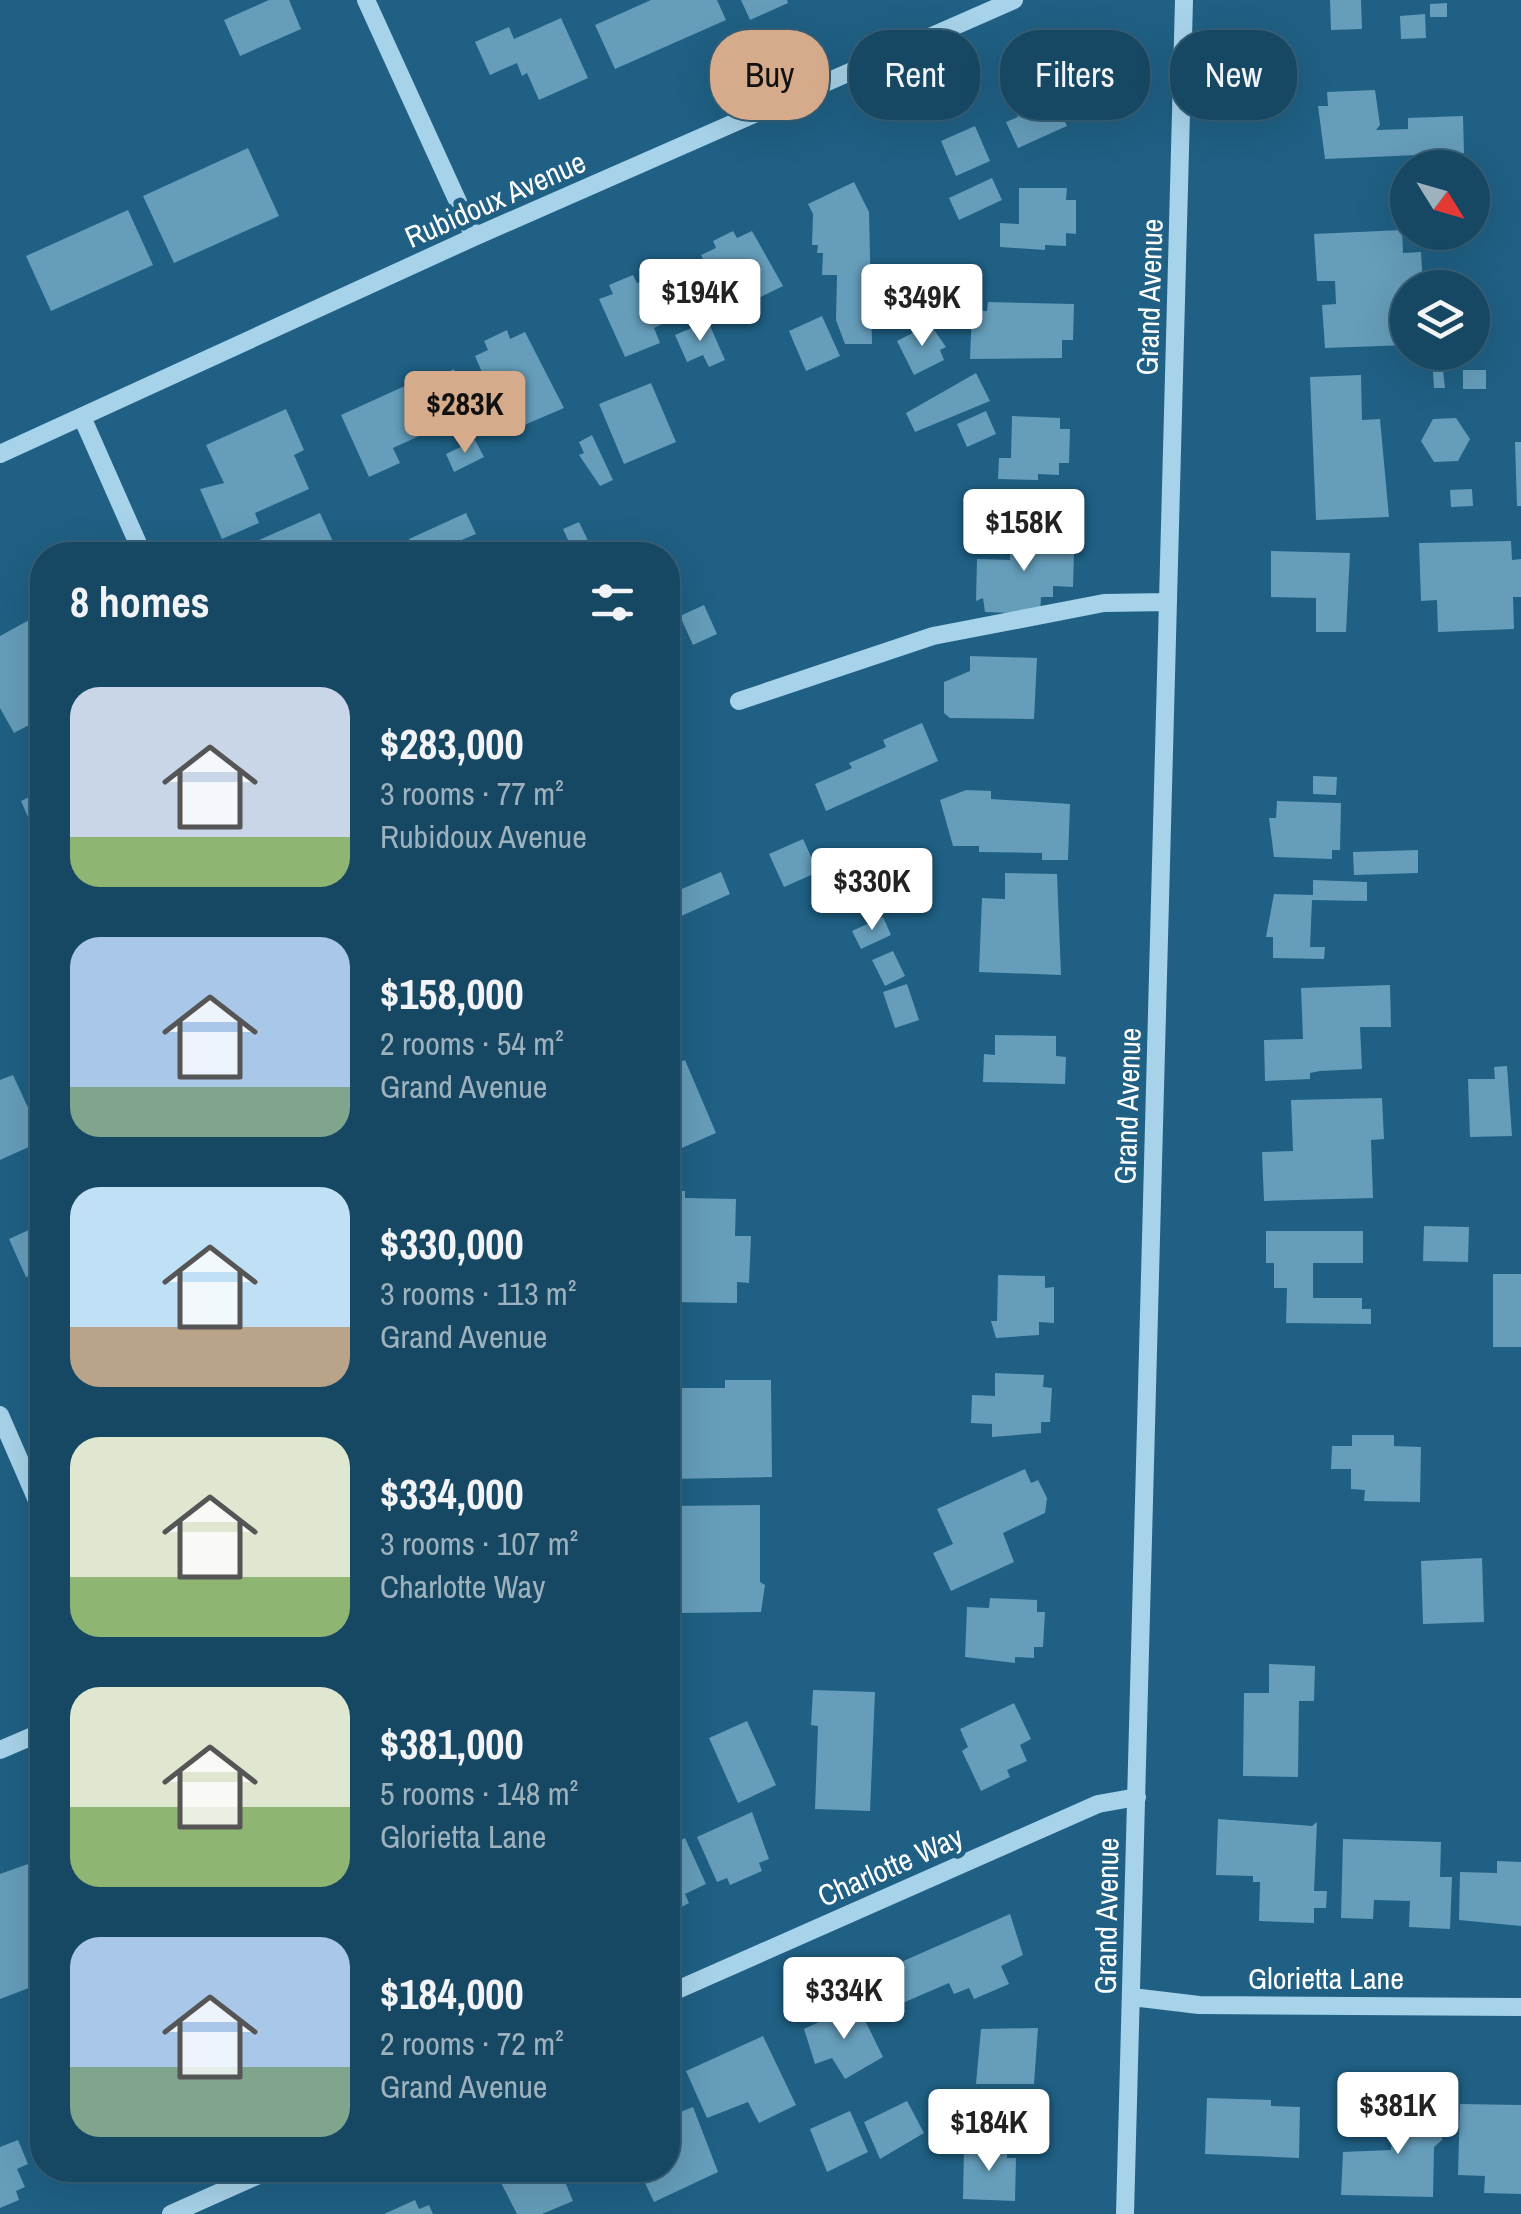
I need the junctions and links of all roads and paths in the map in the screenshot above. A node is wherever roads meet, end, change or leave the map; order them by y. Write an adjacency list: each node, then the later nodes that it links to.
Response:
1 (366, 0): 4 (street)
2 (1014, 0): 4 (street, Rubidoux Avenue)
3 (1184, 0): 8 (street, Grand Avenue)
4 (474, 237): 5 (street, Rubidoux Avenue)
5 (82, 417): 6 (street, Rubidoux Avenue); 7 (street)
6 (0, 454)
7 (137, 542)
8 (1168, 602): 9 (street); 14 (street, Grand Avenue)
9 (739, 702)
10 (0, 1415): 11 (street)
11 (30, 1484)
12 (30, 1737): 13 (street)
13 (0, 1750)
14 (1137, 1798): 15 (street, Charlotte Way); 16 (street, Grand Avenue)
15 (680, 1989)
16 (1132, 1997): 17 (street, Glorietta Lane); 20 (street, Grand Avenue)
17 (1521, 2007)
18 (243, 2182): 19 (street)
19 (171, 2214)
20 (1125, 2214)

